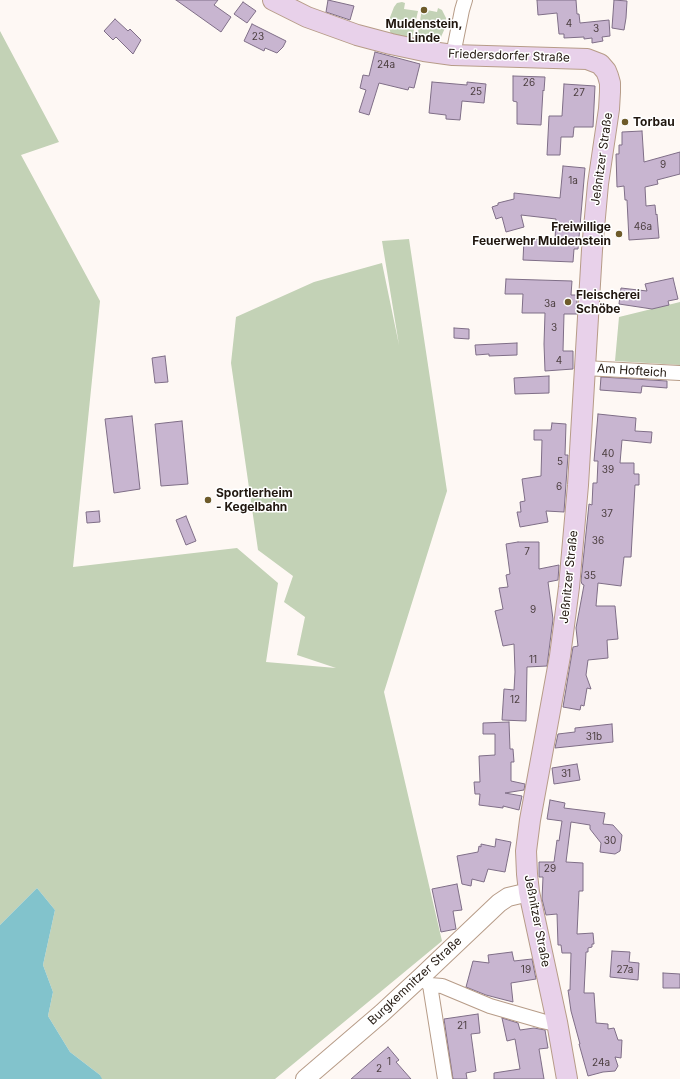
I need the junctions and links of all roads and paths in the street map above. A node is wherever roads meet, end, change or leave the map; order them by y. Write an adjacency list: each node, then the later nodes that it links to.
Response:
1 (273, 0): 3 (main road, Friedersdorfer Straße)
2 (465, 0): 3 (street)
3 (453, 55): 4 (main road, Friedersdorfer Straße)
4 (606, 71): 5 (main road, Jeßnitzer Straße)
5 (584, 368): 6 (street, Am Hofteich); 7 (main road, Jeßnitzer Straße)
6 (680, 373)
7 (529, 892): 8 (street, Burgkemnitzer Straße); 9 (main road, Jeßnitzer Straße)
8 (426, 981): 9 (street); 10 (street, Burgkemnitzer Straße); 11 (street)
9 (557, 1022): 12 (main road, Jeßnitzer Straße)
10 (306, 1079)
11 (445, 1079)
12 (567, 1079)

